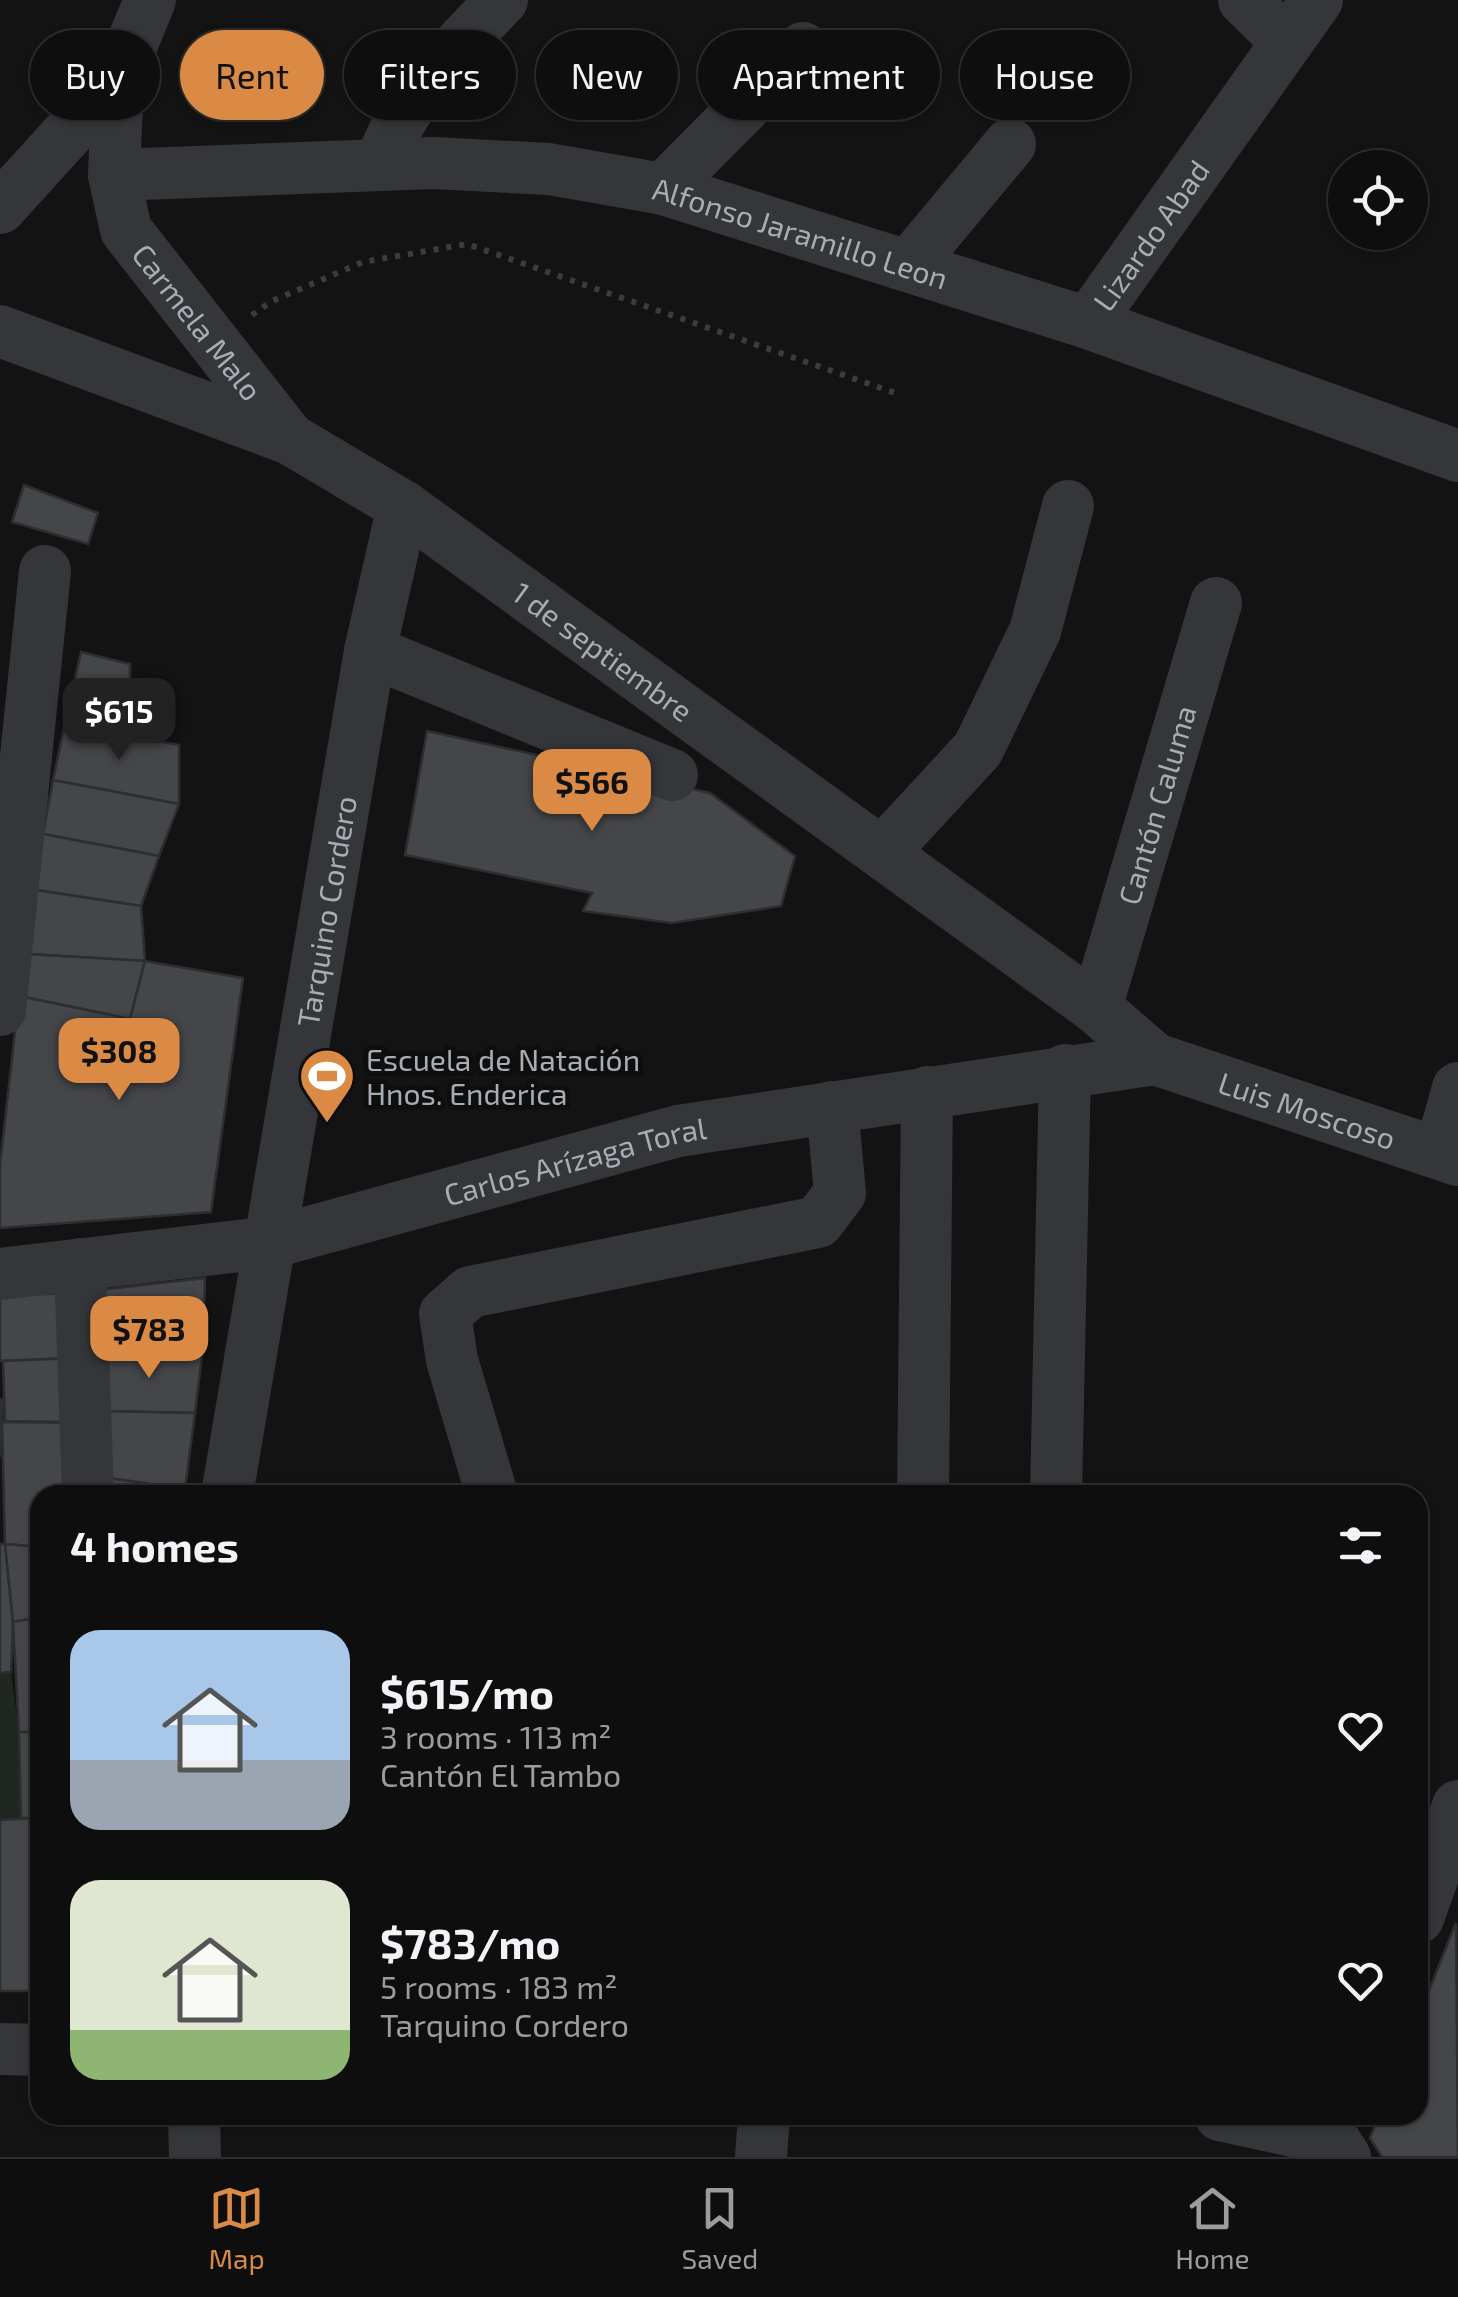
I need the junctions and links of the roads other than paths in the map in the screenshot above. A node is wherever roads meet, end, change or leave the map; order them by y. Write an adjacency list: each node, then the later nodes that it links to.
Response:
1 (150, 0): 5 (street, Carmela Malo)
2 (502, 0): 11 (street)
3 (1244, 0): 6 (street)
4 (1317, 0): 6 (street, Lizardo Abad)
5 (138, 30)
6 (1288, 42): 16 (street, Lizardo Abad)
7 (80, 120): 14 (street, Carmela Malo)
8 (116, 120): 12 (street, Carmela Malo)
9 (732, 120): 13 (street)
10 (1010, 144): 15 (street)
11 (380, 163): 12 (street, Alfonso Jaramillo Leon); 13 (street, Alfonso Jaramillo Leon)
12 (114, 174): 18 (street, Carmela Malo)
13 (663, 189): 15 (street, Alfonso Jaramillo Leon)
14 (0, 208)
15 (910, 264): 16 (street, Alfonso Jaramillo Leon)
16 (1088, 323): 19 (street, Alfonso Jaramillo Leon)
17 (0, 331): 18 (street, 1 de septiembre)
18 (290, 439): 20 (street, 1 de septiembre)
19 (1458, 456)
20 (403, 506): 24 (street, Tarquino Cordero); 26 (street, 1 de septiembre)
21 (1068, 506): 26 (street)
22 (45, 571): 28 (street)
23 (1216, 602): 27 (street, Cantón Caluma)
24 (370, 651): 25 (street); 35 (street, Tarquino Cordero)
25 (672, 775)
26 (882, 853): 27 (street, 1 de septiembre)
27 (1096, 1008): 29 (street, 1 de septiembre)
28 (0, 1010)
29 (1155, 1059): 30 (street, Carlos Arízaga Toral); 34 (street, Luis Moscoso)
30 (1066, 1070): 32 (street, Carlos Arízaga Toral); 42 (street)
31 (1458, 1088): 34 (street)
32 (927, 1092): 33 (street, Carlos Arízaga Toral); 41 (street)
33 (832, 1107): 35 (street, Carlos Arízaga Toral); 40 (street)
34 (1449, 1157)
35 (273, 1242): 36 (street, Carlos Arízaga Toral); 39 (street, Tarquino Cordero)
36 (80, 1264): 37 (street, Carlos Arízaga Toral); 38 (street)
37 (0, 1274)
38 (88, 1485)
39 (228, 1485)
40 (489, 1485)
41 (923, 1485)
42 (1056, 1485)
43 (1458, 1806): 44 (street)
44 (1448, 1867): 45 (street)
45 (1428, 1901)
46 (0, 2049): 47 (street)
47 (30, 2050)
48 (194, 2125): 52 (street)
49 (763, 2125): 53 (street)
50 (1264, 2125): 51 (street)
51 (1338, 2142)
52 (196, 2157)
53 (761, 2157)

